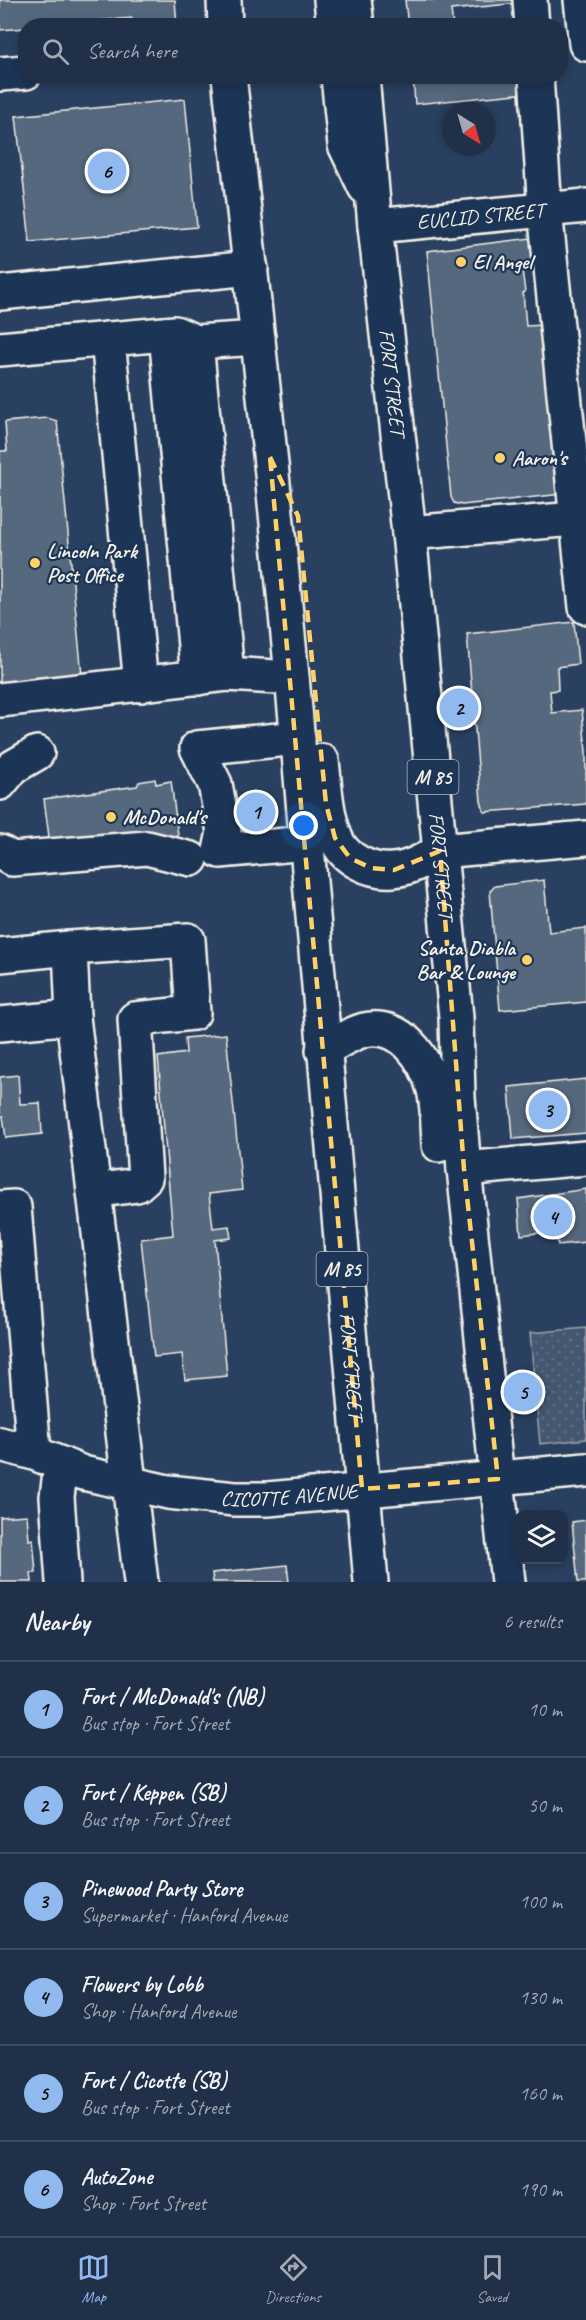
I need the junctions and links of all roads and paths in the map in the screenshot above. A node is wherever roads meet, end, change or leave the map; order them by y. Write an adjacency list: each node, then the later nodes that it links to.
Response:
1 (224, 0): 6 (main road)
2 (331, 0): 7 (main road)
3 (354, 0): 8 (main road)
4 (530, 0): 9 (main road)
5 (581, 0): 10 (main road)
6 (225, 18)
7 (332, 18)
8 (356, 18)
9 (531, 18)
10 (586, 44)
11 (18, 73): 12 (main road)
12 (0, 74)
13 (230, 84): 20 (main road, FORT STREET / M 85)
14 (339, 84): 19 (main road)
15 (363, 84): 19 (main road, FORT STREET / M 85)
16 (537, 84): 18 (main road)
17 (586, 206): 18 (main road, EUCLID STREET)
18 (545, 210): 19 (main road, EUCLID STREET); 27 (main road)
19 (374, 215): 28 (main road, FORT STREET / M 85)
20 (251, 268): 21 (main road); 23 (main road, FORT STREET / M 85)
21 (0, 292)
22 (181, 338): 23 (main road); 24 (main road); 30 (main road)
23 (258, 338): 26 (main road, FORT STREET / M 85)
24 (108, 339): 25 (main road); 32 (main road)
25 (0, 349)
26 (270, 457): 31 (main road, FORT STREET / M 85); 39 (main road)
27 (582, 518): 28 (main road); 29 (main road)
28 (410, 533): 39 (main road, FORT STREET / M 85)
29 (586, 607)
30 (213, 676): 31 (main road); 32 (main road)
31 (292, 678): 34 (main road, FORT STREET / M 85)
32 (141, 685): 33 (main road)
33 (0, 700)
34 (298, 738): 38 (main road, FORT STREET / M 85); 41 (main road)
35 (37, 753): 36 (main road)
36 (0, 783)
37 (586, 838): 39 (main road)
38 (307, 843): 41 (main road); 46 (main road, FORT STREET / M 85)
39 (440, 851): 48 (main road, FORT STREET / M 85)
40 (0, 852): 41 (main road)
41 (205, 855)
42 (70, 948): 43 (main road); 44 (main road); 49 (main road)
43 (0, 955)
44 (73, 1017): 45 (main road); 49 (main road)
45 (0, 1024)
46 (323, 1050): 51 (main road); 57 (main road, FORT STREET / M 85)
47 (586, 1158): 48 (main road)
48 (464, 1168): 51 (main road, FORT STREET / M 85)
49 (94, 1191): 56 (main road)
50 (0, 1208): 53 (main road)
51 (491, 1420): 55 (main road, FORT STREET / M 85)
52 (0, 1444): 53 (main road, CICOTTE AVENUE)
53 (47, 1459): 56 (main road, CICOTTE AVENUE); 58 (main road)
54 (586, 1470): 55 (main road, CICOTTE AVENUE)
55 (498, 1479): 57 (main road, CICOTTE AVENUE); 61 (main road, FORT STREET / M 85)
56 (129, 1484): 57 (main road, CICOTTE AVENUE); 59 (main road)
57 (362, 1489): 60 (main road, FORT STREET / M 85)
58 (63, 1582)
59 (141, 1582)
60 (370, 1582)
61 (508, 1582)

